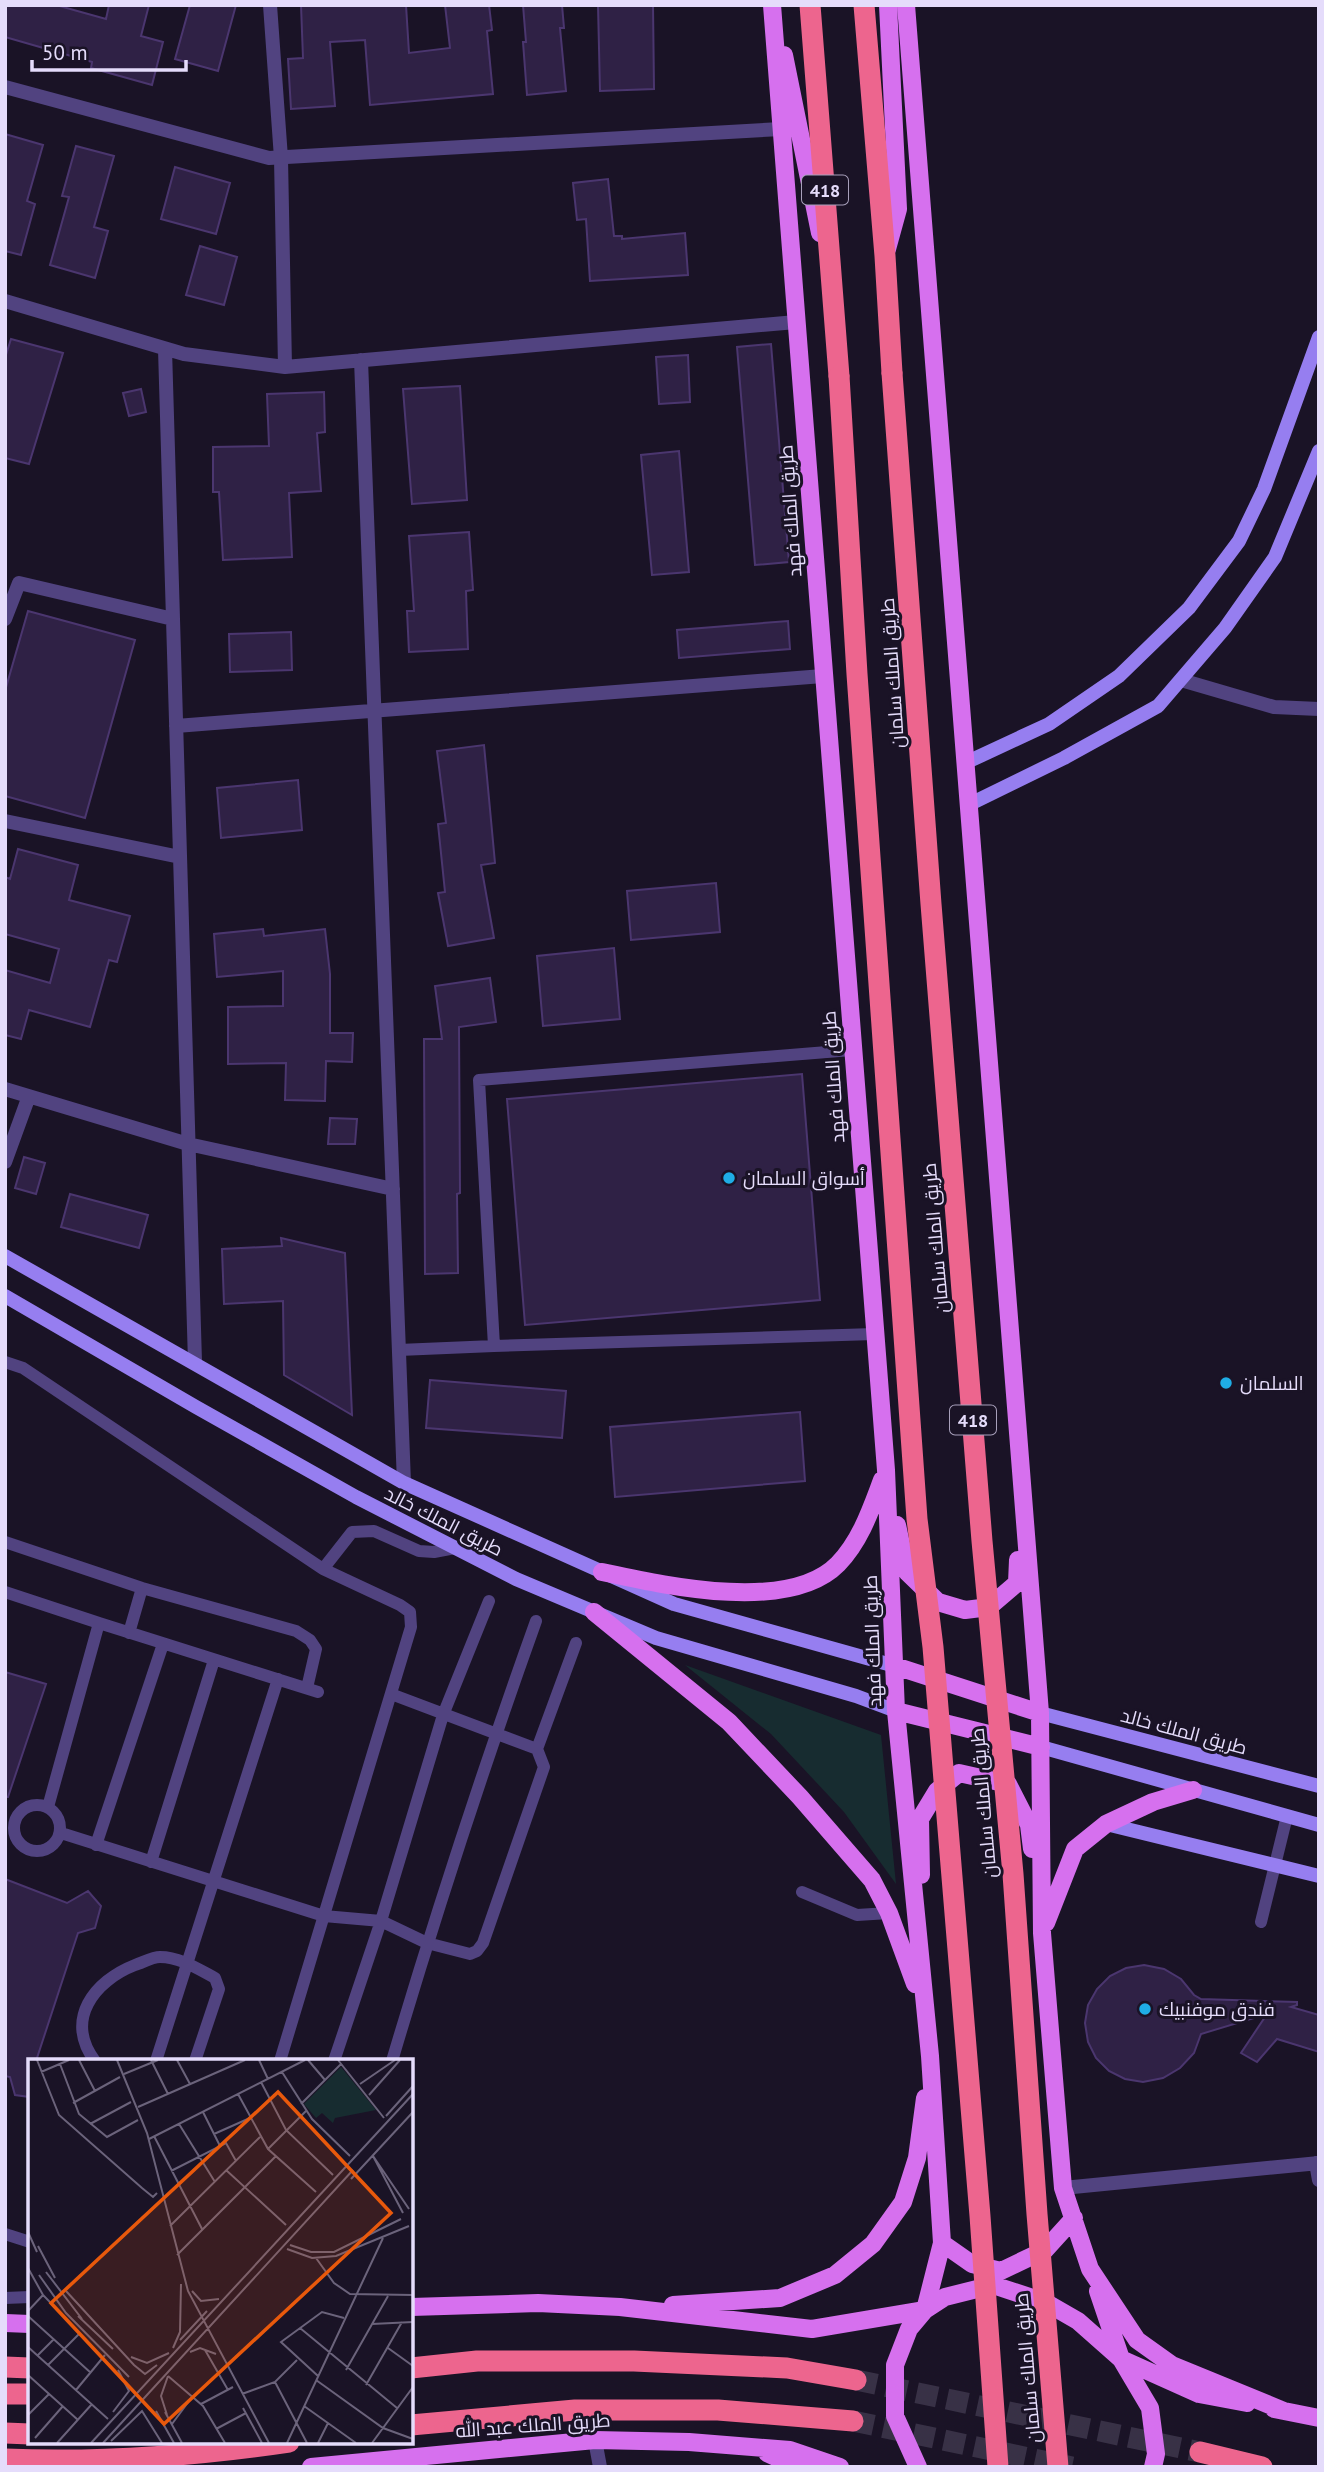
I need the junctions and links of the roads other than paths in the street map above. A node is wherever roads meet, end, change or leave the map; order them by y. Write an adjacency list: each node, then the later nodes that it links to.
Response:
1 (270, 5): 9 (street)
2 (810, 5): 12 (highway, طريق الملك سلمان / 418)
3 (864, 5): 10 (highway, طريق الملك سلمان / 418)
4 (888, 5): 10 (main road)
5 (906, 5): 26 (main road)
6 (772, 11): 8 (main road, طريق الملك فهد); 12 (main road)
7 (5, 87): 9 (street)
8 (781, 129): 9 (street); 13 (main road, طريق الملك فهد)
9 (281, 158): 17 (street)
10 (886, 256): 136 (highway, طريق الملك سلمان / 418, bridge)
11 (5, 301): 15 (street)
12 (834, 306): 135 (highway, طريق الملك سلمان / 418, bridge)
13 (796, 322): 16 (street); 21 (main road, طريق الملك فهد)
14 (1319, 337): 26 (main road)
15 (165, 349): 17 (street); 20 (street)
16 (361, 360): 17 (street); 24 (street)
17 (285, 367)
18 (1319, 451): 22 (main road)
19 (5, 619): 20 (street)
20 (173, 619): 25 (street)
21 (823, 676): 24 (street); 30 (main road, طريق الملك فهد)
22 (1181, 680): 23 (street); 27 (main road)
23 (1319, 709)
24 (375, 710): 25 (street); 35 (street)
25 (176, 726): 29 (street)
26 (965, 763): 27 (main road)
27 (968, 805): 43 (main road)
28 (5, 821): 29 (street)
29 (180, 857): 33 (street)
30 (852, 1050): 38 (main road, طريق الملك فهد); 39 (lane)
31 (5, 1089): 32 (street)
32 (29, 1096): 33 (street); 34 (street)
33 (188, 1144): 35 (street); 42 (street)
34 (5, 1162)
35 (393, 1189): 40 (street)
36 (5, 1256): 42 (main road, طريق الملك خالد)
37 (5, 1296): 47 (main road, طريق الملك خالد)
38 (874, 1334): 39 (lane); 44 (main road, طريق الملك فهد)
39 (494, 1346): 40 (lane)
40 (399, 1350): 45 (street)
41 (5, 1362): 48 (lane)
42 (194, 1362): 45 (main road, طريق الملك خالد)
43 (1020, 1470): 44 (main road); 64 (main road)
44 (886, 1473): 49 (main road); 60 (main road, طريق الملك فهد)
45 (404, 1483): 49 (main road, طريق الملك خالد)
46 (5, 1542): 50 (lane)
47 (455, 1548): 48 (lane); 53 (main road, طريق الملك خالد)
48 (323, 1569): 62 (lane)
49 (601, 1572): 60 (main road, طريق الملك خالد)
50 (142, 1588): 56 (lane); 61 (lane)
51 (5, 1592): 55 (lane)
52 (489, 1601): 65 (lane)
53 (594, 1612): 63 (main road, طريق الملك خالد); 82 (main road)
54 (536, 1620): 66 (lane)
55 (99, 1623): 56 (lane); 71 (lane)
56 (129, 1633): 58 (lane)
57 (576, 1643): 68 (lane)
58 (163, 1644): 59 (lane); 76 (lane)
59 (214, 1660): 61 (lane); 77 (lane)
60 (895, 1667): 63 (main road, طريق الملك فهد); 64 (main road)
61 (278, 1679): 80 (lane)
62 (391, 1694): 65 (lane); 83 (lane)
63 (896, 1711): 67 (main road); 89 (main road, طريق الملك فهد)
64 (1040, 1713): 67 (main road); 69 (main road, طريق الملك خالد)
65 (443, 1714): 66 (lane); 84 (lane)
66 (495, 1733): 68 (lane); 87 (lane)
67 (1041, 1747): 70 (main road); 86 (main road)
68 (537, 1749): 87 (lane)
69 (1319, 1786)
70 (1193, 1790): 72 (main road); 73 (main road)
71 (48, 1807): 75 (lane); 75 (lane)
72 (1287, 1816): 74 (main road); 78 (lane)
73 (1106, 1825): 78 (main road); 86 (main road)
74 (1319, 1825)
75 (61, 1833): 76 (lane)
76 (96, 1844): 77 (lane)
77 (151, 1862): 80 (lane)
78 (1274, 1865): 79 (main road); 85 (lane)
79 (1319, 1876)
80 (213, 1881): 83 (lane); 88 (lane)
81 (802, 1892): 82 (lane)
82 (889, 1913): 89 (main road)
83 (324, 1916): 84 (lane); 94 (lane)
84 (381, 1921): 87 (lane); 95 (lane)
85 (1261, 1922)
86 (1042, 1933): 89 (main road); 99 (main road)
87 (427, 1943): 96 (lane)
88 (187, 1963): 91 (lane); 92 (lane); 93 (lane)
89 (923, 2009): 90 (main road, طريق الملك فهد)
90 (930, 2056): 103 (main road, طريق الملك فهد); 108 (main road)
91 (93, 2059)
92 (157, 2059)
93 (196, 2059)
94 (281, 2059)
95 (335, 2059)
96 (394, 2059)
97 (1317, 2163): 98 (street); 99 (street)
98 (1319, 2180)
99 (1063, 2188): 100 (main road)
100 (1074, 2218): 103 (main road); 104 (main road)
101 (5, 2234): 102 (lane)
102 (28, 2241)
103 (942, 2243): 109 (main road, طريق الملك فهد)
104 (1090, 2269): 112 (main road); 119 (main road)
105 (28, 2297): 106 (lane)
106 (5, 2298)
107 (413, 2307): 108 (main road)
108 (620, 2307): 109 (main road)
109 (925, 2310): 112 (main road); 134 (main road)
110 (5, 2323): 111 (main road)
111 (28, 2324)
112 (1121, 2359): 119 (main road); 137 (main road)
113 (5, 2367): 114 (highway)
114 (28, 2368)
115 (413, 2368): 116 (highway)
116 (856, 2380)
117 (5, 2394): 118 (highway)
118 (28, 2394)
119 (1284, 2410): 120 (main road)
120 (1319, 2418)
121 (853, 2421): 122 (highway, طريق الملك عبد الله)
122 (413, 2425)
123 (5, 2433): 124 (highway)
124 (28, 2434)
125 (596, 2440): 127 (main road, طريق الملك عبد الله); 130 (main road, طريق الملك عبد الله); 131 (street)
126 (275, 2444): 129 (highway)
127 (754, 2447): 132 (main road); 133 (main road, طريق الملك عبد الله)
128 (1200, 2452): 138 (highway)
129 (5, 2459)
130 (323, 2466)
131 (600, 2467)
132 (797, 2467)
133 (840, 2467)
134 (918, 2467)
135 (998, 2467)
136 (1058, 2467)
137 (1153, 2467)
138 (1262, 2467)

